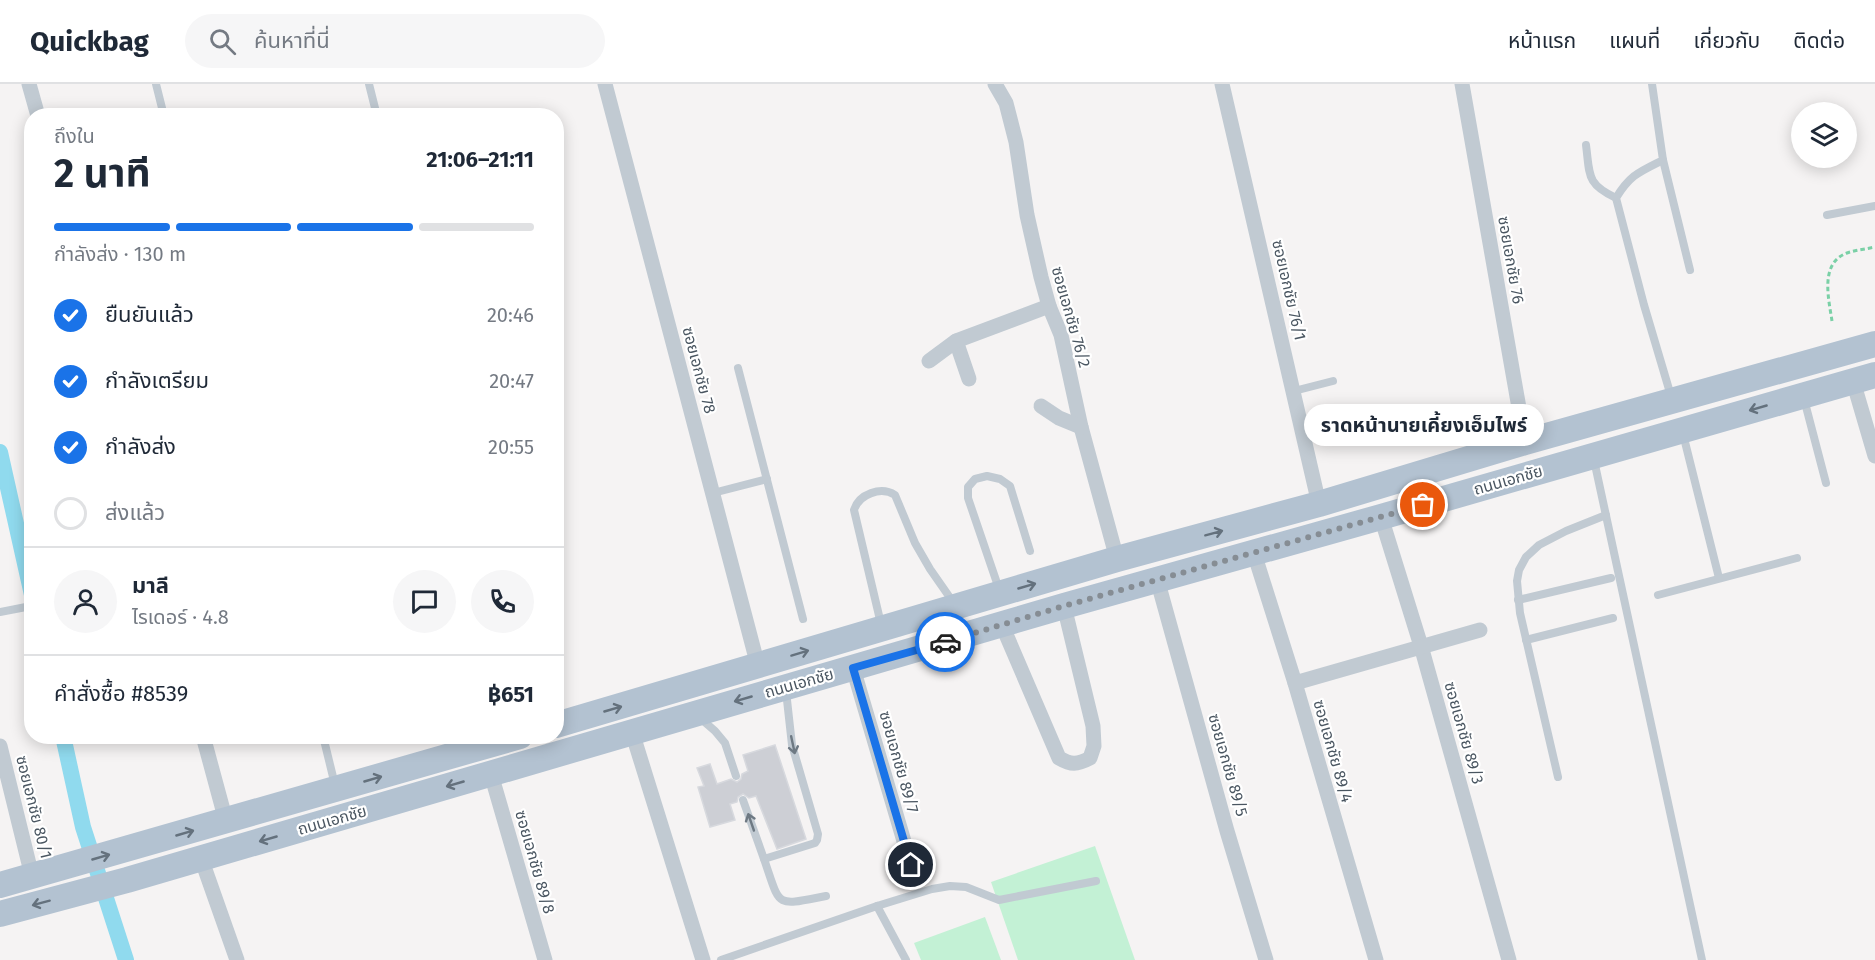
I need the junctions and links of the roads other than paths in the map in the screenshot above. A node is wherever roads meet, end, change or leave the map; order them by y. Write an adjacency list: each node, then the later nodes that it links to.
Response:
1 (29, 84): 9 (street)
2 (156, 84): 10 (lane)
3 (369, 84): 11 (lane)
4 (605, 84): 37 (street, ซอยเอกชัย 78)
5 (995, 84): 18 (street, ซอยเอกชัย 76/2)
6 (1222, 84): 26 (street, ซอยเอกชัย 76/1)
7 (1461, 84): 32 (street, ซอยเอกชัย 76)
8 (1652, 84): 13 (lane)
9 (36, 108)
10 (162, 108)
11 (375, 108)
12 (1586, 145): 14 (lane)
13 (1663, 160): 14 (lane); 17 (lane)
14 (1616, 198): 28 (lane)
15 (1875, 207): 16 (lane)
16 (1827, 215)
17 (1690, 270)
18 (1049, 306): 19 (street); 30 (street, ซอยเอกชัย 76/2)
19 (956, 341): 21 (street); 24 (street)
20 (1875, 344): 28 (main road, ถนนเอกชัย)
21 (929, 362)
22 (738, 368): 35 (lane)
23 (1864, 378): 27 (main road, ถนนเอกชัย); 34 (street)
24 (969, 379)
25 (1333, 381): 26 (lane)
26 (1294, 391): 38 (street, ซอยเอกชัย 76/1)
27 (1803, 395): 31 (main road, ถนนเอกชัย, one-way to 31); 36 (lane)
28 (1672, 400): 32 (main road, ถนนเอกชัย)
29 (1041, 406): 30 (street)
30 (1081, 427): 44 (street, ซอยเอกชัย 76/2)
31 (1682, 429): 33 (main road, ถนนเอกชัย); 46 (lane)
32 (1525, 442): 38 (main road, ถนนเอกชัย)
33 (1593, 455): 39 (lane); 40 (main road, ถนนเอกชัย)
34 (1875, 456)
35 (767, 479): 37 (lane); 56 (lane)
36 (1826, 483)
37 (712, 494): 62 (street, ซอยเอกชัย 78)
38 (1319, 504): 44 (main road, ถนนเอกชัย, one-way to 38)
39 (1606, 515): 50 (lane); 99 (lane)
40 (1381, 517): 42 (main road, ถนนเอกชัย); 61 (street, ซอยเอกชัย 89/3)
41 (1030, 551): 48 (lane)
42 (1254, 553): 47 (main road, ถนนเอกชัย); 64 (street, ซอยเอกชัย 89/4)
43 (1797, 558): 46 (lane)
44 (1118, 559): 48 (main road, ถนนเอกชัย, one-way to 44)
45 (1611, 578): 50 (lane)
46 (1719, 578): 49 (lane)
47 (1157, 579): 52 (main road, ถนนเอกชัย); 96 (street, ซอยเอกชัย 89/5)
48 (1000, 594): 51 (main road, ถนนเอกชัย)
49 (1658, 596)
50 (1518, 600): 60 (lane)
51 (956, 606): 58 (main road, ถนนเอกชัย); 58 (lane)
52 (1064, 606): 57 (main road, ถนนเอกชัย); 57 (street)
53 (24, 607): 54 (lane)
54 (0, 612)
55 (1612, 618): 60 (lane)
56 (803, 619)
57 (1002, 625): 63 (main road, ถนนเอกชัย)
58 (882, 628): 62 (main road, ถนนเอกชัย, one-way to 58)
59 (1480, 630): 61 (street)
60 (1526, 640): 78 (lane)
61 (1421, 646): 64 (street); 98 (street, ซอยเอกชัย 89/3)
62 (758, 666): 67 (main road, ถนนเอกชัย, one-way to 62)
63 (853, 668): 65 (main road, ถนนเอกชัย); 84 (street, ซอยเอกชัย 89/7)
64 (1294, 683): 97 (street, ซอยเอกชัย 89/4)
65 (785, 687): 66 (main road, ถนนเอกชัย, one-way to 66); 83 (lane, one-way to 83)
66 (695, 713): 68 (main road, ถนนเอกชัย); 77 (lane)
67 (564, 723)
68 (632, 732): 75 (main road, ถนนเอกชัย); 93 (street)
69 (205, 744): 81 (street)
70 (325, 744): 79 (lane)
71 (493, 744): 74 (main road, ถนนเอกชัย)
72 (517, 744): 75 (main road)
73 (0, 746): 85 (street, ซอยเอกชัย 80/1)
74 (479, 748): 76 (main road); 79 (main road, ถนนเอกชัย, one-way to 74)
75 (532, 761): 76 (main road, ถนนเอกชัย)
76 (491, 774): 82 (main road, ถนนเอกชัย, one-way to 82); 92 (street, ซอยเอกชัย 89/8)
77 (736, 776)
78 (1558, 777)
79 (336, 790): 81 (main road, ถนนเอกชัย)
80 (743, 800): 83 (lane, one-way to 80)
81 (226, 821): 85 (main road, ถนนเอกชัย, one-way to 81)
82 (201, 858): 90 (main road, ถนนเอกชัย, one-way to 90); 91 (street)
83 (764, 859): 88 (lane)
84 (911, 865)
85 (32, 876): 87 (main road, ถนนเอกชัย)
86 (1096, 881): 89 (lane)
87 (0, 885)
88 (826, 897)
89 (877, 906): 94 (lane); 95 (lane)
90 (0, 914)
91 (237, 960)
92 (545, 960)
93 (703, 960)
94 (721, 960)
95 (906, 960)
96 (1266, 960)
97 (1376, 960)
98 (1509, 960)
99 (1702, 960)

